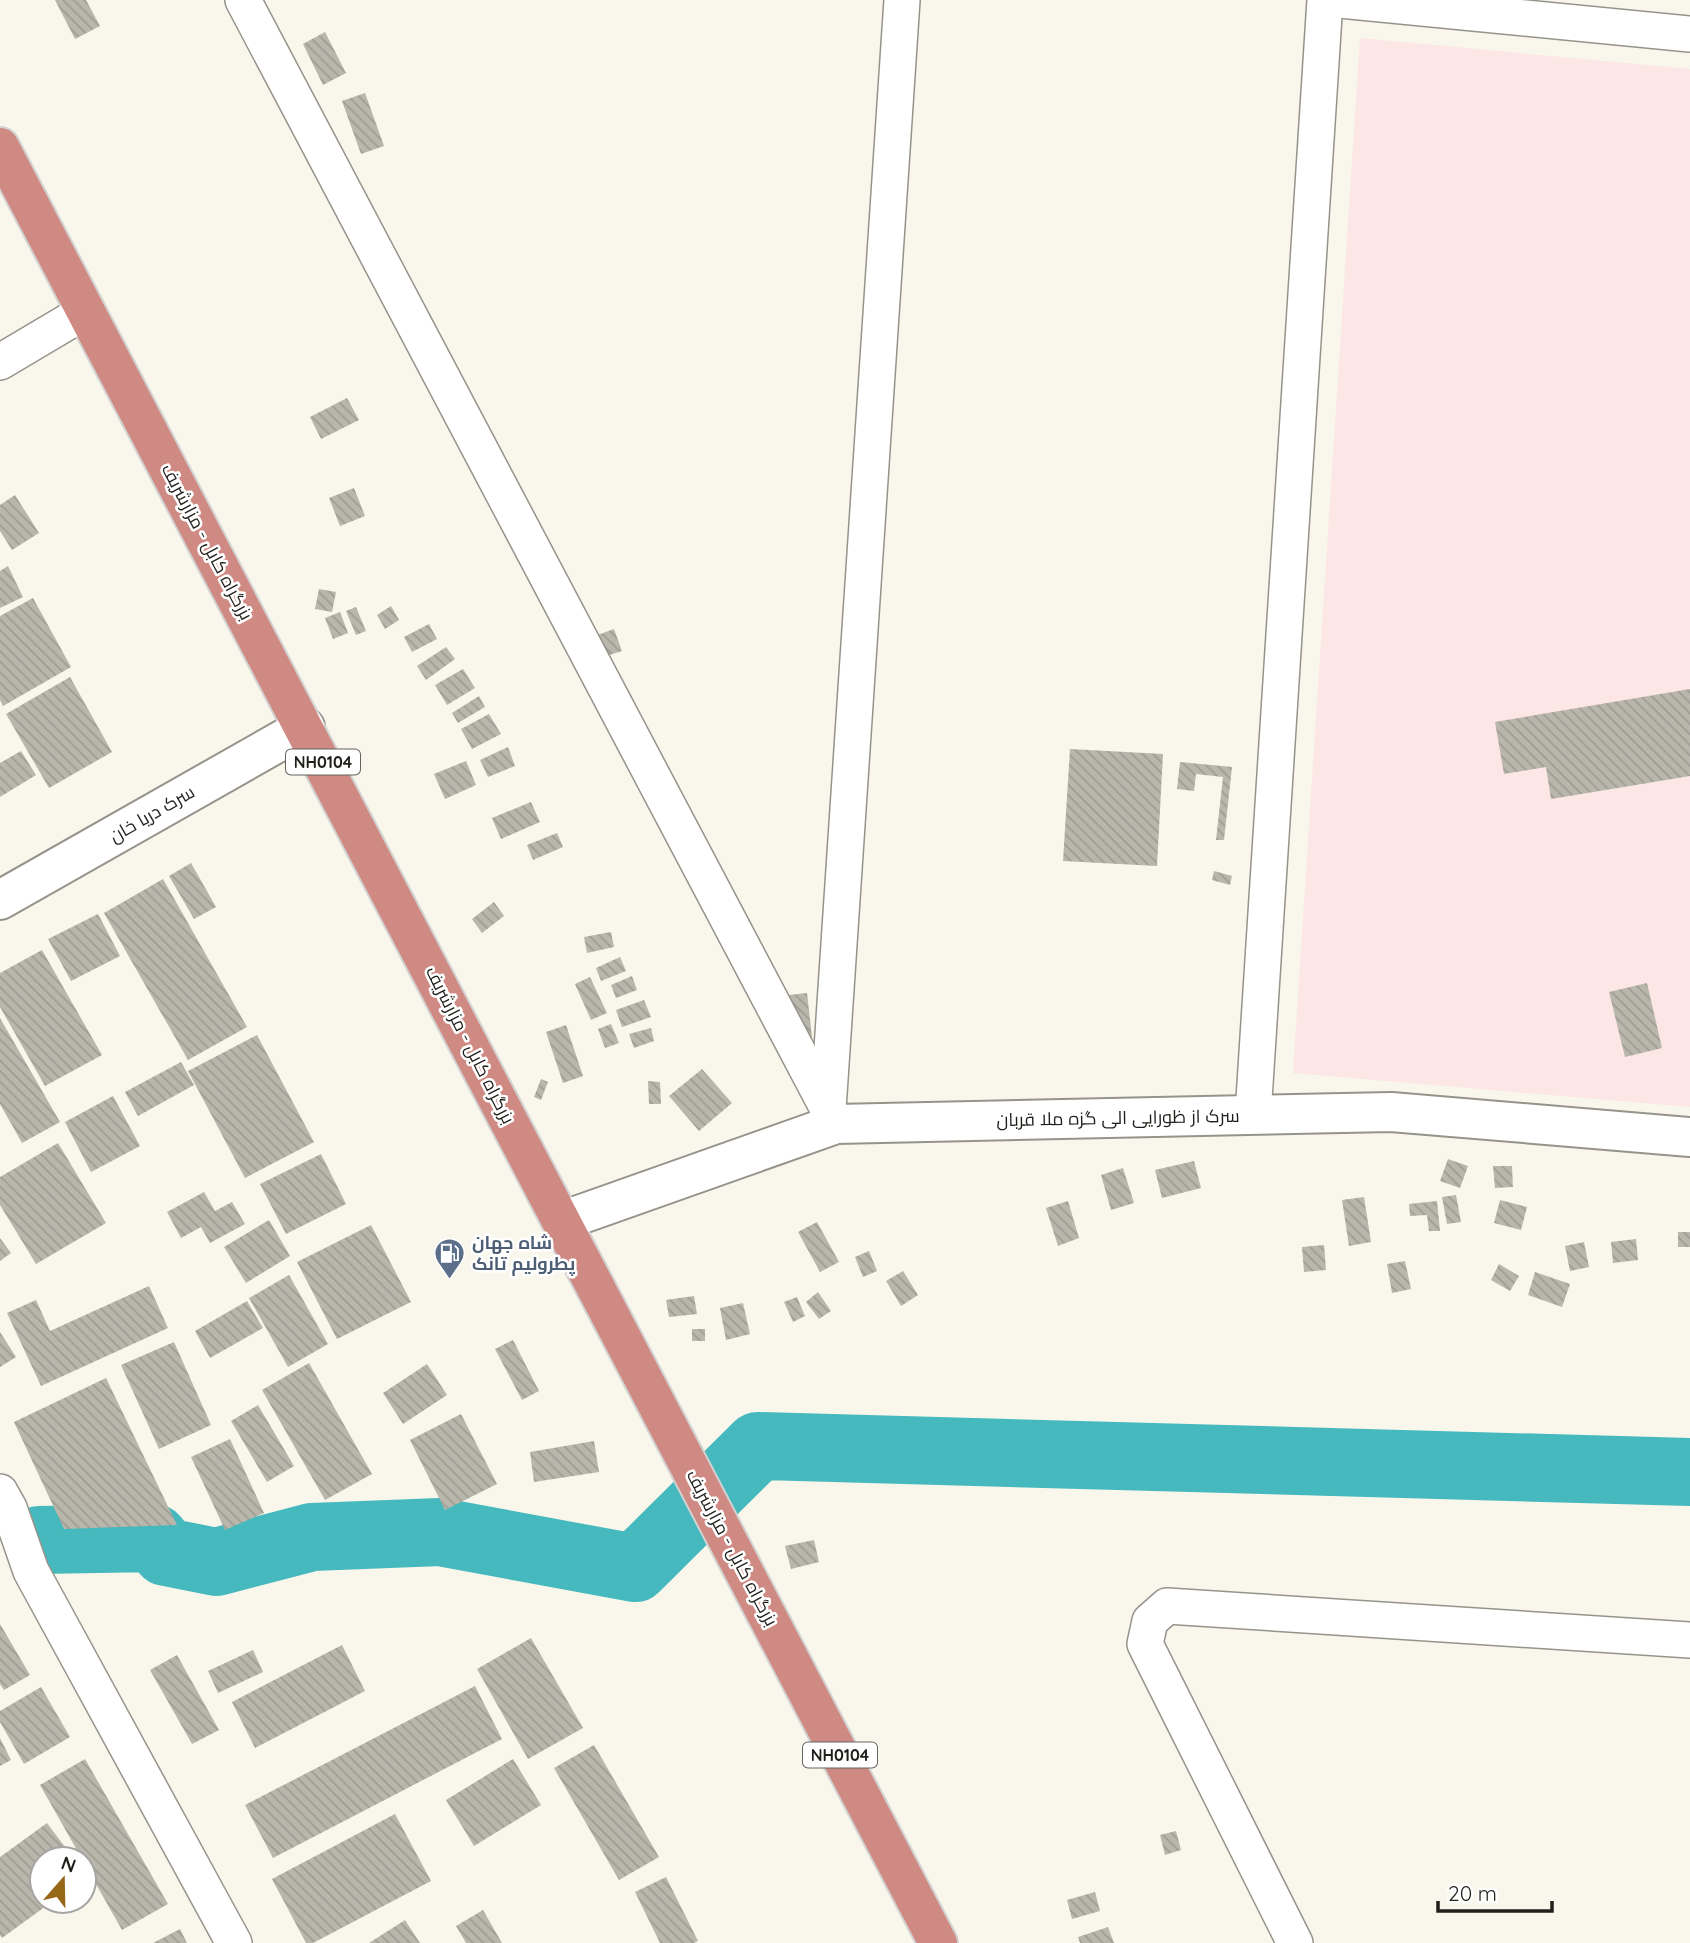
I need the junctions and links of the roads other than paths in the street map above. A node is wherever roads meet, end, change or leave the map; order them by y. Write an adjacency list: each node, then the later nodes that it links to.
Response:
1 (243, 0): 12 (street)
2 (902, 0): 12 (street)
3 (1325, 0): 11 (street)
4 (1340, 0): 5 (street)
5 (1690, 34)
6 (0, 147): 7 (highway, بزرگراه کابل - مزارشریف / NH0104)
7 (86, 311): 8 (street); 9 (highway, بزرگراه کابل - مزارشریف / NH0104)
8 (0, 362)
9 (305, 727): 10 (street, سرک دریا خان); 14 (highway, بزرگراه کابل - مزارشریف / NH0104)
10 (0, 900)
11 (1253, 1115): 12 (street, سرک از ظورایی الی گزه ملا قربان); 13 (street, سرک از ظورایی الی گزه ملا قربان)
12 (832, 1117): 14 (street, سرک از ظورایی الی گزه ملا قربان)
13 (1690, 1137)
14 (562, 1221): 18 (highway, بزرگراه کابل - مزارشریف / NH0104)
15 (0, 1492): 17 (street)
16 (1690, 1640): 19 (street)
17 (234, 1943)
18 (938, 1943)
19 (1295, 1943)

